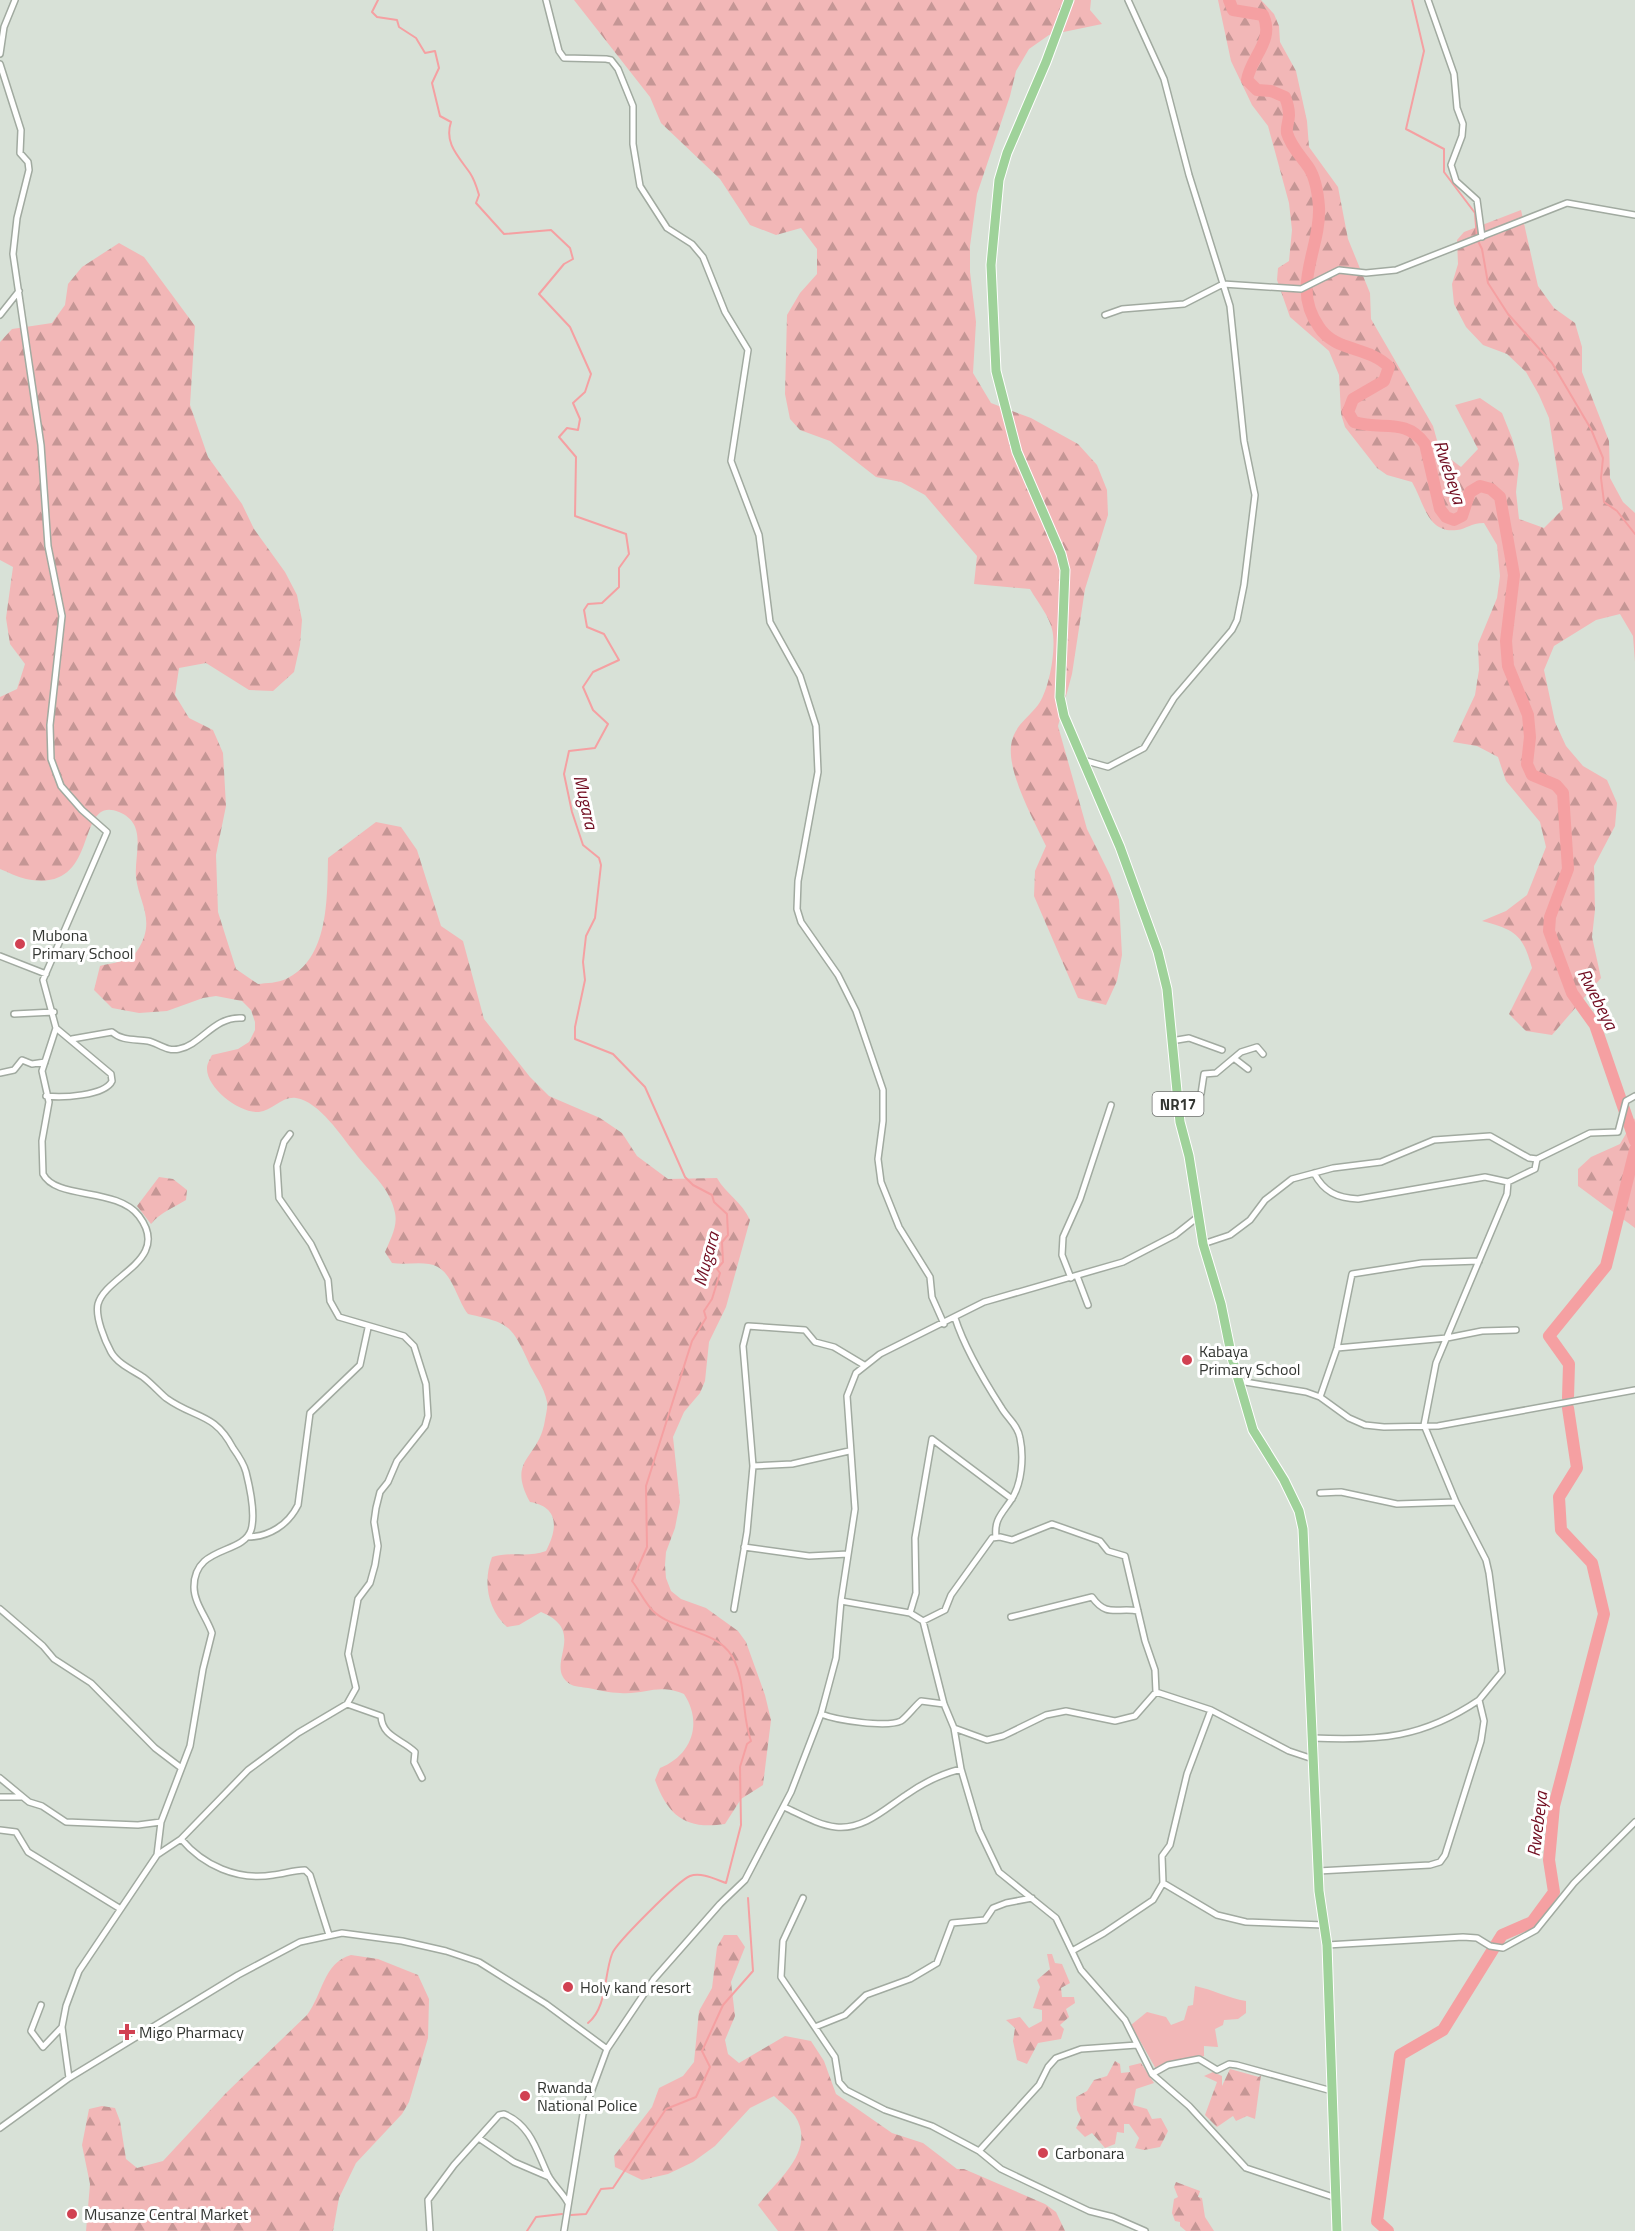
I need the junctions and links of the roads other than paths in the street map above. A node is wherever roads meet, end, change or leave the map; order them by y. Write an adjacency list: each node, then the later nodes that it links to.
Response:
1 (15, 0): 6 (street)
2 (546, 0): 43 (street)
3 (1069, 0): 14 (main road, NR17)
4 (1128, 0): 10 (street)
5 (1428, 0): 9 (street)
6 (0, 54)
7 (0, 64): 11 (street)
8 (1635, 215): 9 (street)
9 (1482, 237): 10 (street)
10 (1223, 284): 13 (street); 14 (street)
11 (19, 291): 12 (street); 16 (street)
12 (0, 315)
13 (1105, 315)
14 (1083, 760): 22 (main road, NR17)
15 (0, 956): 16 (street)
16 (46, 974): 17 (street)
17 (54, 1012): 18 (street); 20 (street)
18 (14, 1014)
19 (242, 1018): 21 (street)
20 (56, 1028): 21 (street); 26 (street)
21 (72, 1039): 29 (street)
22 (1171, 1041): 23 (street); 31 (main road, NR17)
23 (1222, 1050)
24 (1263, 1054): 25 (street)
25 (1235, 1059): 27 (street); 31 (street)
26 (45, 1062): 28 (street); 29 (street)
27 (1248, 1069)
28 (0, 1073)
29 (46, 1096): 58 (street)
30 (1635, 1096): 34 (street)
31 (1178, 1104): 37 (main road, NR17)
32 (1111, 1105): 40 (street)
33 (290, 1134): 44 (street)
34 (1536, 1159): 35 (street); 36 (street)
35 (1314, 1173): 36 (street); 38 (street)
36 (1508, 1182): 39 (street)
37 (1200, 1215): 38 (main road, NR17); 40 (street)
38 (1203, 1244): 49 (main road, NR17)
39 (1479, 1261): 46 (street); 47 (street)
40 (1074, 1277): 41 (street); 42 (street)
41 (1088, 1305)
42 (955, 1317): 43 (street); 56 (street)
43 (944, 1324): 48 (street)
44 (368, 1328): 58 (street); 71 (street)
45 (1515, 1330): 46 (street)
46 (1447, 1338): 47 (street); 52 (street)
47 (1337, 1348): 51 (street)
48 (864, 1365): 53 (street); 54 (street)
49 (1239, 1381): 51 (street); 76 (main road, NR17)
50 (1635, 1390): 52 (street)
51 (1320, 1397): 52 (street)
52 (1424, 1425): 57 (street)
53 (849, 1451): 54 (street); 61 (street)
54 (753, 1466): 60 (street)
55 (1320, 1493): 57 (street)
56 (1012, 1499): 59 (street); 66 (street)
57 (1456, 1502): 70 (street)
58 (247, 1537): 78 (street)
59 (996, 1537): 65 (street); 68 (street)
60 (744, 1547): 61 (street); 64 (street)
61 (848, 1554): 62 (street)
62 (841, 1601): 66 (street); 74 (street)
63 (0, 1609): 78 (street)
64 (734, 1609)
65 (1138, 1611): 67 (street); 69 (street)
66 (910, 1613): 68 (street)
67 (1011, 1617)
68 (923, 1621): 72 (street)
69 (1156, 1692): 73 (street); 75 (street)
70 (1479, 1700): 76 (street); 90 (street)
71 (347, 1704): 81 (street); 88 (street)
72 (944, 1704): 74 (street); 75 (street)
73 (1211, 1710): 77 (street); 91 (street)
74 (821, 1714): 84 (street)
75 (954, 1728): 79 (street)
76 (1313, 1738): 77 (main road, NR17)
77 (1313, 1759): 90 (main road, NR17)
78 (180, 1767): 85 (street)
79 (961, 1769): 84 (street); 93 (street)
80 (0, 1778): 83 (street)
81 (422, 1778)
82 (0, 1797): 83 (street)
83 (23, 1798): 85 (street)
84 (784, 1807): 103 (street)
85 (161, 1822): 89 (street)
86 (1635, 1822): 97 (street)
87 (0, 1830): 94 (street)
88 (181, 1839): 89 (street); 96 (street)
89 (157, 1855): 94 (street)
90 (1318, 1871): 95 (main road, NR17)
91 (1162, 1883): 95 (street); 98 (street)
92 (803, 1898): 101 (street)
93 (1032, 1898): 98 (street); 101 (street)
94 (119, 1908): 100 (street)
95 (1324, 1925): 97 (main road, NR17)
96 (329, 1935): 103 (street); 105 (street)
97 (1327, 1945): 106 (main road, NR17)
98 (1072, 1951): 102 (street)
99 (40, 2005): 100 (street)
100 (62, 2027): 105 (street)
101 (815, 2027): 109 (street)
102 (1137, 2045): 104 (street); 109 (street)
103 (607, 2049): 112 (street)
104 (1152, 2074): 106 (street); 111 (street)
105 (69, 2078): 107 (street)
106 (1334, 2091): 111 (main road, NR17)
107 (0, 2128)
108 (480, 2139): 110 (street); 110 (street); 113 (street)
109 (979, 2151): 115 (street)
110 (549, 2177): 112 (street)
111 (1336, 2198): 116 (main road, NR17)
112 (568, 2205): 114 (street)
113 (430, 2231)
114 (564, 2231)
115 (1144, 2231)
116 (1337, 2231)

